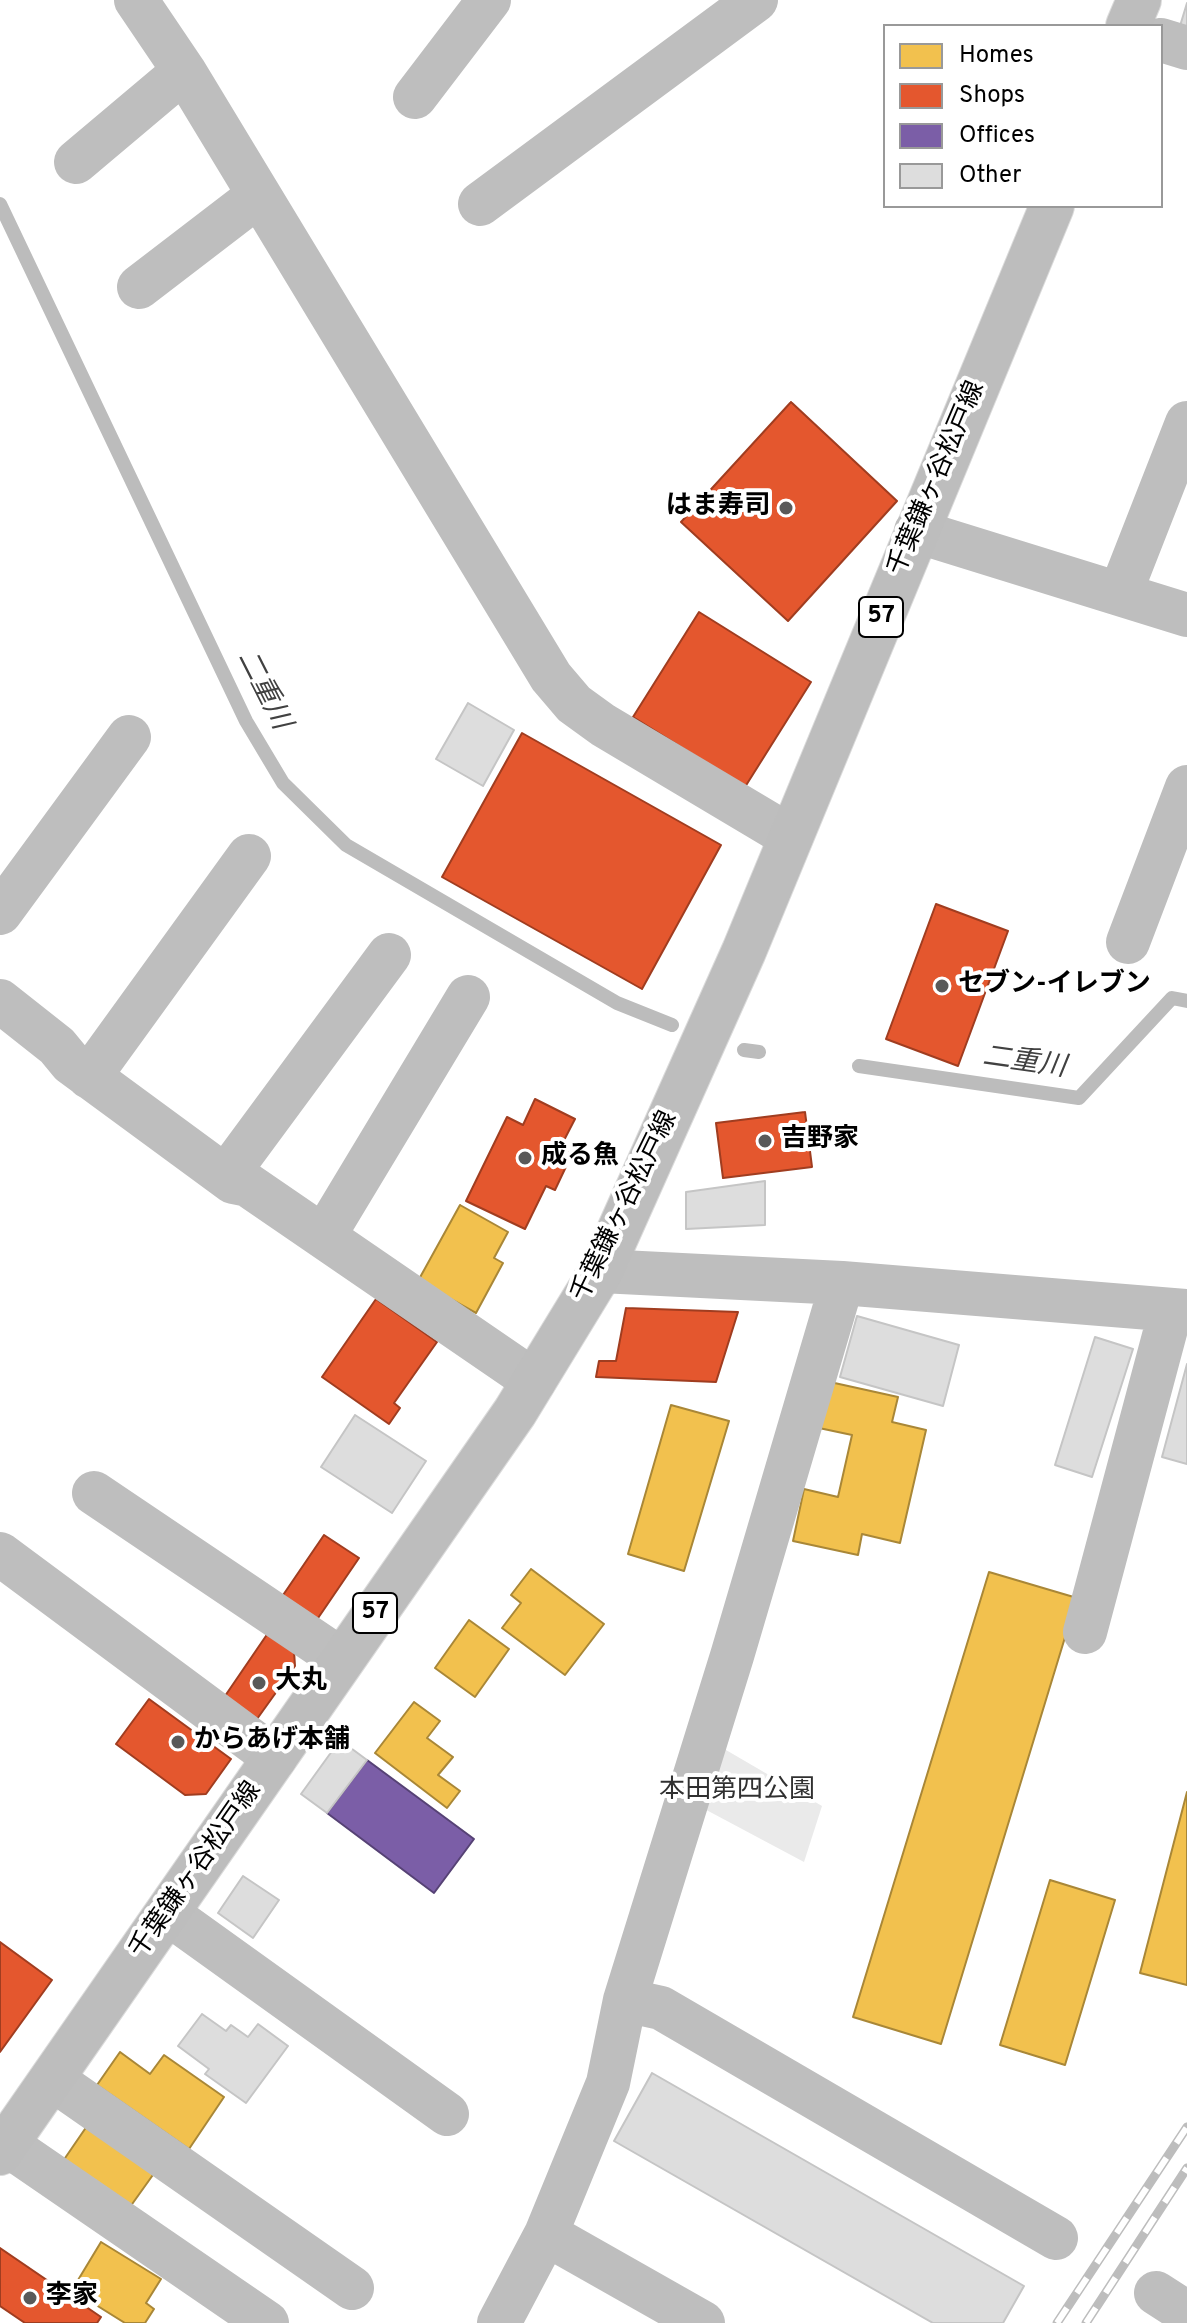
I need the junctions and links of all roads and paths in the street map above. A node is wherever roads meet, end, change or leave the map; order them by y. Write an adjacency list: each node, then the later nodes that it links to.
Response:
1 (136, 0): 6 (street)
2 (489, 0): 7 (street)
3 (756, 0): 10 (street)
4 (1163, 32): 5 (street)
5 (1187, 48)
6 (184, 71): 8 (street); 9 (street)
7 (415, 97)
8 (76, 162)
9 (259, 195): 12 (street); 19 (street)
10 (480, 204)
11 (1051, 208): 14 (main road, 千葉鎌ヶ谷松戸線 / 57)
12 (139, 287)
13 (1187, 423): 15 (street)
14 (934, 537): 15 (street); 19 (main road, 千葉鎌ヶ谷松戸線 / 57)
15 (1120, 594): 16 (street)
16 (1187, 615)
17 (129, 737): 21 (street)
18 (1187, 787): 22 (street)
19 (791, 837): 29 (main road, 千葉鎌ヶ谷松戸線 / 57)
20 (249, 856): 26 (street)
21 (0, 913)
22 (1128, 942)
23 (389, 955): 27 (street)
24 (468, 997): 28 (street)
25 (0, 1001): 26 (street)
26 (89, 1077): 27 (street)
27 (226, 1176): 28 (street)
28 (324, 1236): 32 (street)
29 (616, 1272): 30 (street); 32 (main road, 千葉鎌ヶ谷松戸線 / 57)
30 (842, 1283): 31 (street); 39 (street)
31 (1179, 1310): 35 (street)
32 (534, 1381): 36 (main road, 千葉鎌ヶ谷松戸線 / 57)
33 (94, 1493): 36 (street)
34 (0, 1554): 37 (street)
35 (1085, 1632)
36 (342, 1660): 37 (main road, 千葉鎌ヶ谷松戸線 / 57)
37 (275, 1758): 38 (main road, 千葉鎌ヶ谷松戸線 / 57)
38 (167, 1913): 40 (main road, 千葉鎌ヶ谷松戸線 / 57); 41 (street)
39 (625, 2000): 43 (street); 44 (street)
40 (52, 2079): 42 (main road, 千葉鎌ヶ谷松戸線 / 57); 45 (street)
41 (447, 2114)
42 (3, 2148): 47 (street)
43 (546, 2234): 46 (street); 48 (street)
44 (1056, 2238)
45 (352, 2288)
46 (505, 2321)
47 (267, 2323)
48 (703, 2323)

